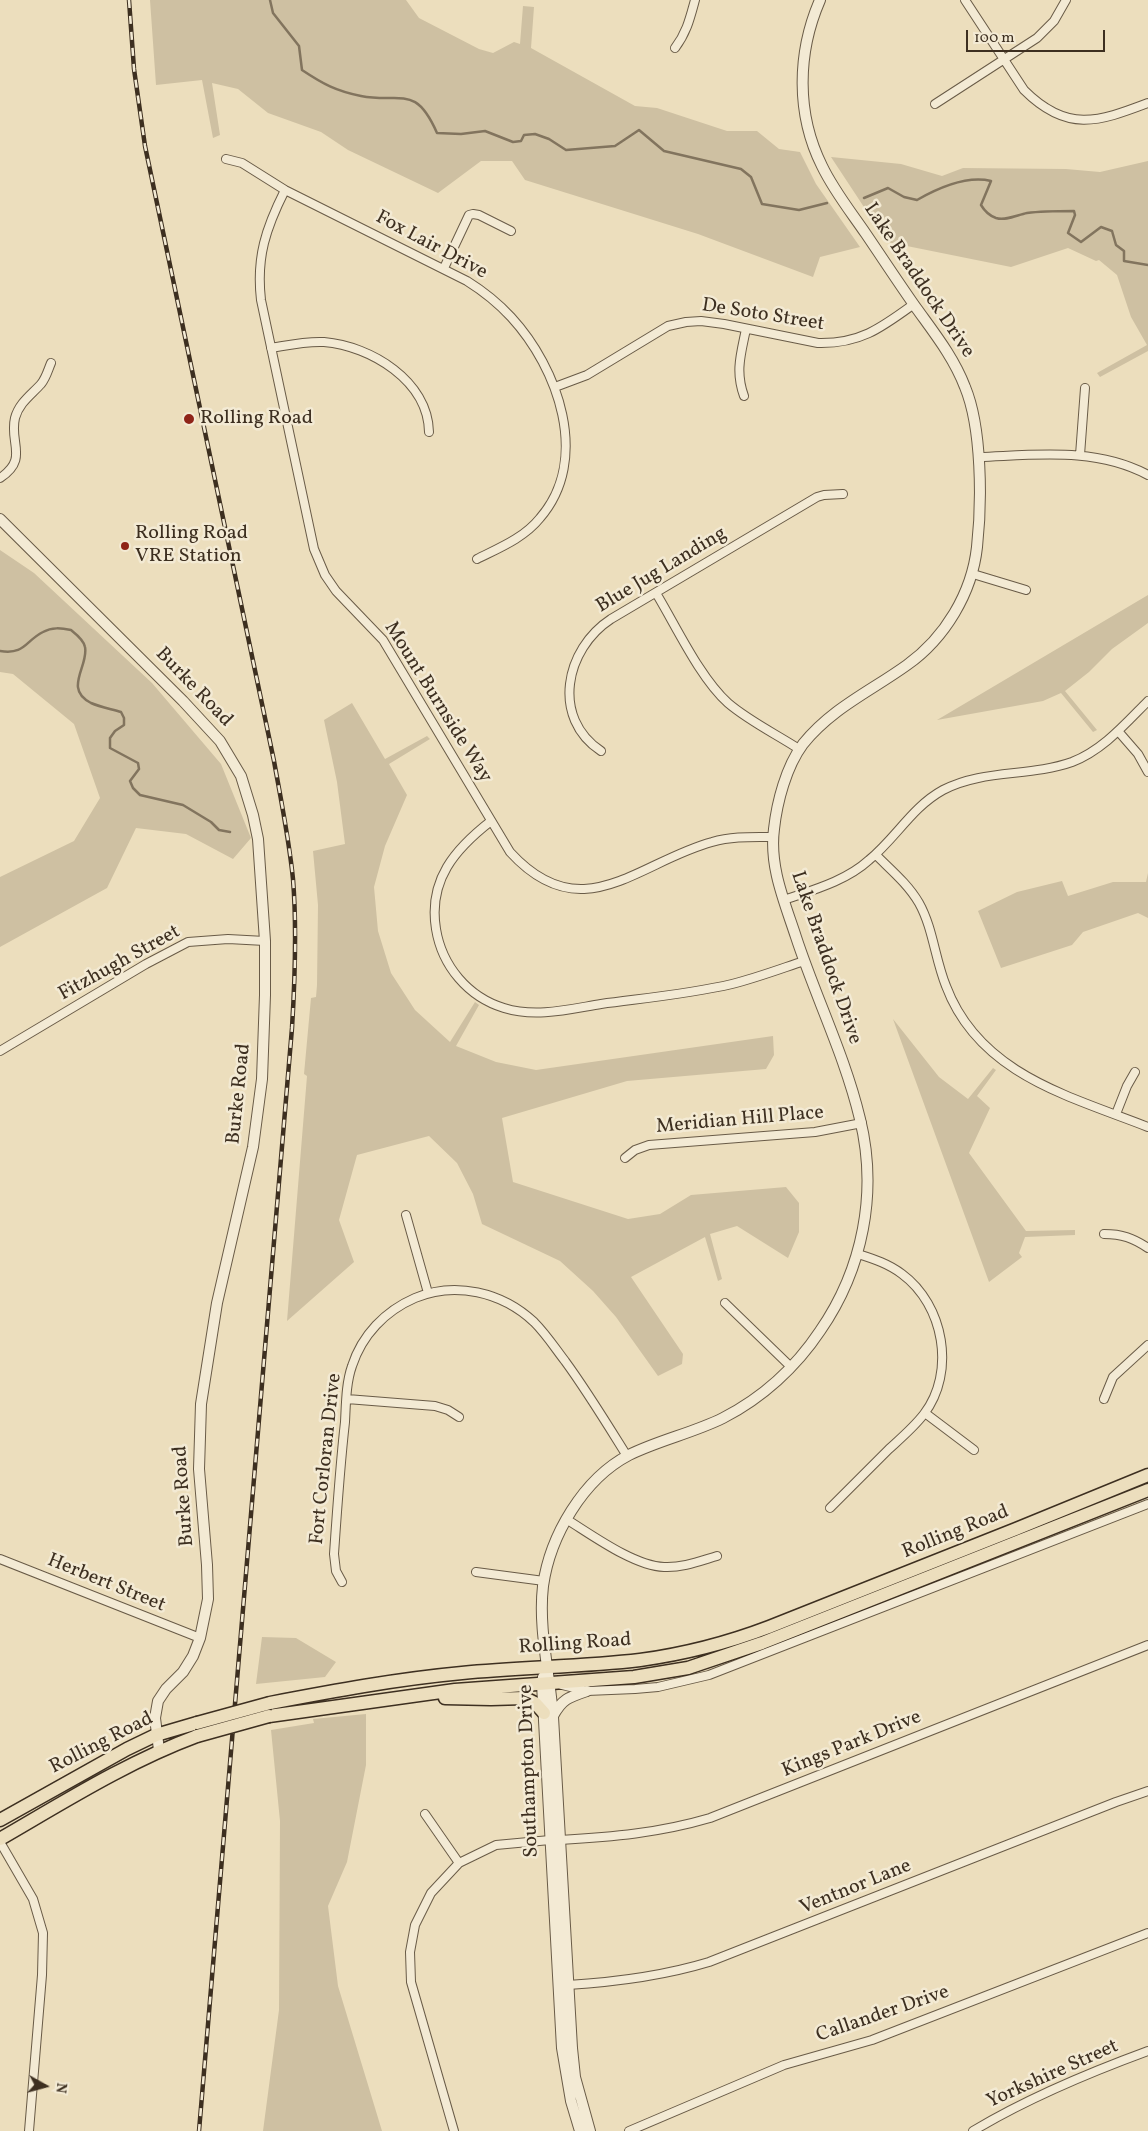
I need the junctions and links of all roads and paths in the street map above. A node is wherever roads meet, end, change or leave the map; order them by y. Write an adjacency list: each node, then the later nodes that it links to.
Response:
1 (694, 0): 5 (street)
2 (820, 0): 13 (street, Lake Braddock Drive)
3 (965, 0): 6 (street)
4 (1066, 0): 6 (street)
5 (675, 48)
6 (1004, 59): 7 (street); 8 (street)
7 (1148, 103)
8 (935, 104)
9 (226, 159): 10 (street, Fox Lair Drive)
10 (285, 190): 12 (street, Fox Lair Drive); 15 (street, Mount Burnside Way)
11 (511, 230): 12 (street)
12 (444, 268): 17 (street, Fox Lair Drive)
13 (914, 304): 14 (street, De Soto Street); 22 (street, Lake Braddock Drive)
14 (746, 329): 17 (street, De Soto Street); 19 (street)
15 (271, 348): 20 (street); 36 (street, Mount Burnside Way)
16 (51, 363): 24 (street)
17 (555, 388): 27 (street, Fox Lair Drive)
18 (1085, 388): 21 (street)
19 (744, 396)
20 (429, 432)
21 (1080, 455): 22 (street); 23 (street)
22 (978, 457): 28 (street, Lake Braddock Drive)
23 (1148, 475)
24 (0, 478)
25 (842, 494): 30 (street, Blue Jug Landing)
26 (0, 519): 40 (street, Burke Road)
27 (476, 559)
28 (973, 574): 29 (street); 33 (street, Lake Braddock Drive)
29 (1026, 590)
30 (656, 593): 33 (street); 34 (street, Blue Jug Landing)
31 (1148, 700): 32 (street)
32 (1118, 731): 35 (street); 38 (street)
33 (799, 749): 37 (street, Lake Braddock Drive)
34 (602, 751)
35 (1148, 772)
36 (491, 822): 37 (street, Mount Burnside Way); 41 (street)
37 (773, 837): 39 (street, Lake Braddock Drive)
38 (876, 855): 39 (street); 44 (street)
39 (784, 900): 41 (street, Lake Braddock Drive)
40 (265, 941): 42 (street, Fitzhugh Street); 72 (street, Burke Road)
41 (804, 961): 45 (street, Lake Braddock Drive)
42 (0, 1051)
43 (1135, 1072): 44 (street)
44 (1116, 1114): 46 (street)
45 (862, 1123): 47 (street, Meridian Hill Place); 51 (street, Lake Braddock Drive)
46 (1148, 1127)
47 (625, 1158)
48 (406, 1215): 52 (street)
49 (1104, 1234): 50 (street)
50 (1148, 1248)
51 (858, 1254): 55 (street, Lake Braddock Drive); 58 (street)
52 (428, 1293): 57 (street, Fort Corloran Drive); 61 (street, Fort Corloran Drive)
53 (724, 1303): 55 (street)
54 (1148, 1345): 56 (street)
55 (791, 1367): 61 (street, Lake Braddock Drive)
56 (1104, 1398)
57 (347, 1399): 59 (street); 71 (street, Fort Corloran Drive)
58 (925, 1413): 60 (street); 65 (street)
59 (459, 1417)
60 (974, 1450)
61 (627, 1456): 66 (street, Lake Braddock Drive)
62 (1148, 1475): 74 (main road, Rolling Road)
63 (1148, 1490): 75 (main road, Rolling Road)
64 (1148, 1504): 76 (street, Rolling Road)
65 (830, 1508)
66 (566, 1519): 67 (street); 70 (street, Lake Braddock Drive)
67 (717, 1556)
68 (0, 1559): 72 (street, Herbert Street)
69 (476, 1572): 70 (street)
70 (544, 1581): 74 (street, Lake Braddock Drive)
71 (342, 1582)
72 (200, 1638): 80 (street, Burke Road)
73 (1148, 1646): 85 (street, Kings Park Drive)
74 (546, 1666): 75 (street, Southampton Drive); 79 (main road, Rolling Road, bridge)
75 (546, 1683): 76 (street, Rolling Road); 77 (main road, Rolling Road); 78 (street, Southampton Drive)
76 (587, 1692): 78 (street)
77 (402, 1696): 78 (main road); 79 (main road, Rolling Road, bridge)
78 (548, 1715): 85 (street, Southampton Drive)
79 (197, 1730): 80 (main road, Rolling Road); 81 (main road, Rolling Road)
80 (156, 1736): 81 (street, Burke Road); 84 (main road, Rolling Road)
81 (159, 1750): 86 (main road, Rolling Road)
82 (1148, 1792): 89 (street, Ventnor Lane)
83 (425, 1814): 87 (street)
84 (0, 1820)
85 (555, 1840): 87 (street, Kings Park Drive); 89 (street, Southampton Drive); 93 (street, Southampton Drive)
86 (0, 1841): 91 (street)
87 (459, 1863): 92 (street, Kings Park Drive)
88 (1148, 1933): 95 (street, Callander Drive)
89 (568, 1985): 94 (street, Southampton Drive)
90 (1148, 2051): 96 (street, Yorkshire Street)
91 (29, 2131)
92 (454, 2131)
93 (580, 2131)
94 (590, 2131)
95 (629, 2131)
96 (973, 2131)

